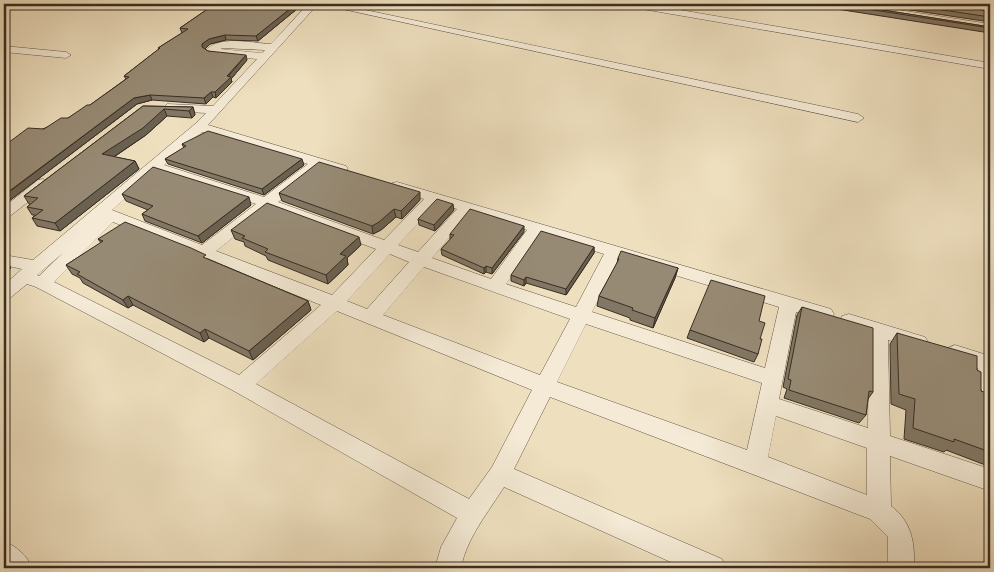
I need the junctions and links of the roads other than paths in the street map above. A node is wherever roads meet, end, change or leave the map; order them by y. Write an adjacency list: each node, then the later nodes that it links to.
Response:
1 (313, 4): 10 (street)
2 (325, 4): 17 (street)
3 (631, 4): 14 (street)
4 (844, 4): 8 (street)
5 (930, 4): 8 (street)
6 (940, 4): 7 (street)
7 (990, 11)
8 (930, 17): 9 (street)
9 (990, 27)
10 (272, 47): 13 (street); 13 (street)
11 (4, 49): 12 (street)
12 (66, 55)
13 (264, 56): 16 (street)
14 (990, 66)
15 (162, 107): 16 (street)
16 (217, 110): 18 (street)
17 (858, 118)
18 (200, 127): 19 (street); 20 (street)
19 (319, 162): 22 (street); 25 (street)
20 (156, 167): 25 (street); 28 (street)
21 (56, 173): 27 (street)
22 (354, 173)
23 (381, 181): 24 (street)
24 (434, 197): 26 (street); 30 (street)
25 (267, 203): 30 (street); 32 (street)
26 (467, 207): 29 (street); 34 (street)
27 (4, 214)
28 (105, 214): 32 (street); 35 (street)
29 (537, 228): 31 (street); 36 (street)
30 (387, 247): 34 (street); 38 (street)
31 (614, 251): 39 (street); 40 (street)
32 (204, 252): 38 (street)
33 (4, 260): 35 (street)
34 (422, 261): 36 (street); 41 (street)
35 (33, 275): 37 (street); 45 (street)
36 (496, 287): 40 (street)
37 (4, 294)
38 (336, 302): 41 (street); 45 (street)
39 (789, 303): 42 (street); 44 (street)
40 (581, 315): 44 (street); 46 (street)
41 (371, 316): 46 (street)
42 (878, 330): 43 (street); 49 (street)
43 (988, 363): 47 (street)
44 (773, 379): 48 (street)
45 (241, 385): 54 (street)
46 (545, 386): 50 (street); 51 (street)
47 (990, 387)
48 (768, 404): 49 (street); 50 (street)
49 (879, 442): 52 (street); 53 (street)
50 (755, 463): 53 (street)
51 (500, 474): 54 (street); 58 (street)
52 (990, 480)
53 (879, 511): 59 (street)
54 (473, 514): 57 (street)
55 (4, 554): 56 (street)
56 (19, 568)
57 (448, 568)
58 (713, 568)
59 (901, 568)

